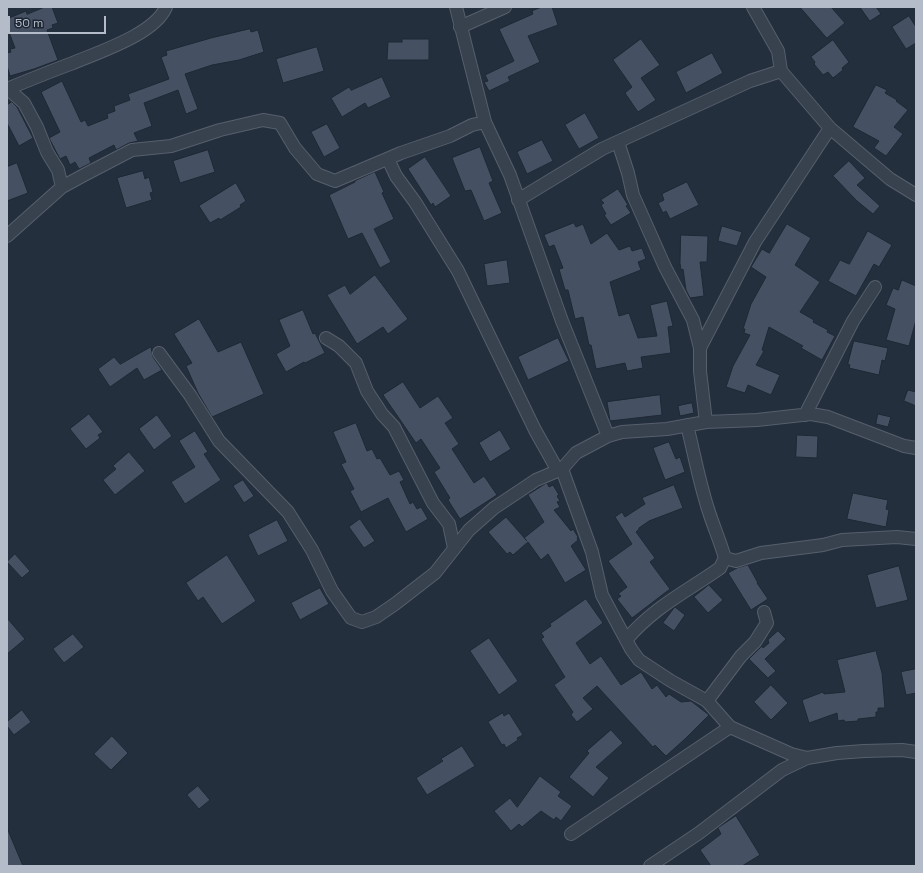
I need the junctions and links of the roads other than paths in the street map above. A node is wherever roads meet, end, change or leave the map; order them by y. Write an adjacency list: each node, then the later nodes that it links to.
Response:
1 (166, 7): 7 (street)
2 (456, 7): 5 (street)
3 (505, 7): 5 (street)
4 (752, 7): 6 (street)
5 (460, 27): 8 (street)
6 (781, 71): 9 (street); 10 (street)
7 (8, 89): 12 (street)
8 (485, 122): 11 (street); 14 (street)
9 (830, 128): 13 (street); 18 (street)
10 (618, 142): 14 (street); 18 (street)
11 (388, 159): 12 (street); 25 (street)
12 (62, 187): 15 (street)
13 (916, 195)
14 (518, 200): 23 (street)
15 (7, 236)
16 (876, 287): 20 (street)
17 (326, 338): 27 (street)
18 (700, 348): 21 (street)
19 (159, 353): 27 (street)
20 (805, 415): 21 (street); 24 (street)
21 (706, 422): 22 (street)
22 (686, 425): 23 (street); 28 (street)
23 (608, 436): 25 (street)
24 (916, 448)
25 (560, 470): 27 (street); 30 (street)
26 (916, 540): 28 (street)
27 (454, 548)
28 (725, 558): 30 (street)
29 (764, 612): 31 (street)
30 (626, 640): 31 (street)
31 (707, 701): 32 (street)
32 (730, 727): 34 (street); 35 (street)
33 (916, 752): 34 (street)
34 (807, 758): 36 (street)
35 (571, 834)
36 (650, 866)

